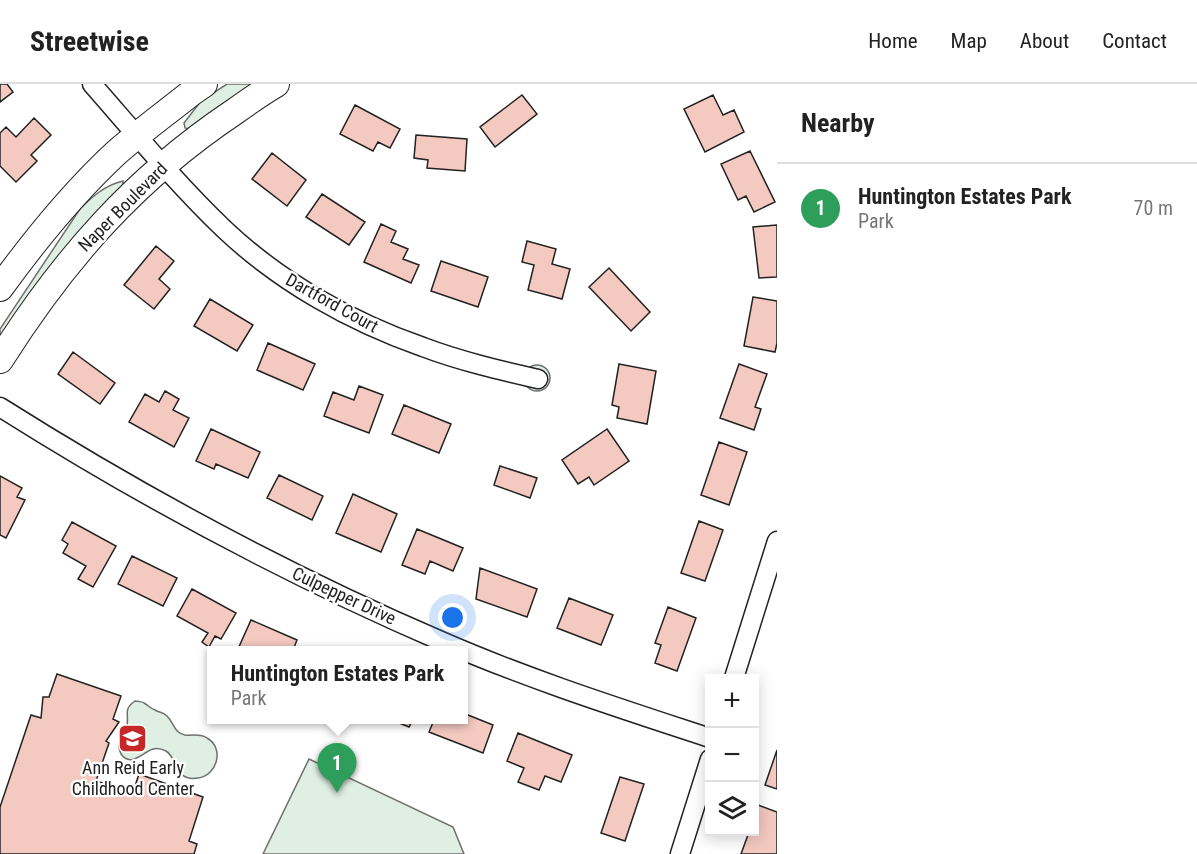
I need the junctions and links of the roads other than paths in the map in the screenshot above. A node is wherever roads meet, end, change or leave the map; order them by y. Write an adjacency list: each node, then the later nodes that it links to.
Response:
1 (92, 84): 4 (street, Dartford Court)
2 (204, 84): 4 (main road)
3 (276, 84): 5 (main road, Naper Boulevard)
4 (137, 136): 5 (street, Dartford Court); 6 (main road)
5 (163, 165): 7 (main road, Naper Boulevard); 8 (street, Dartford Court)
6 (0, 288)
7 (0, 360)
8 (538, 378)
9 (0, 407): 11 (street, Culpepper Drive)
10 (777, 541): 13 (street)
11 (453, 646)
12 (468, 652): 14 (street, Culpepper Drive)
13 (736, 674)
14 (705, 736)
15 (705, 775): 16 (street)
16 (680, 854)

